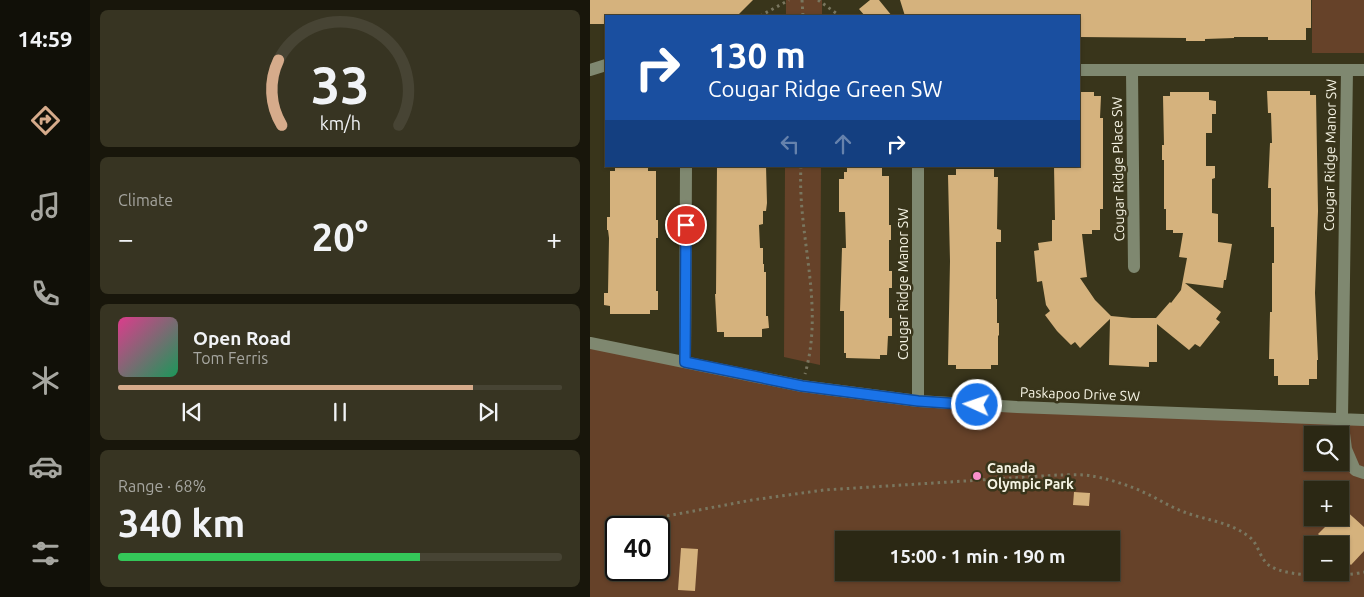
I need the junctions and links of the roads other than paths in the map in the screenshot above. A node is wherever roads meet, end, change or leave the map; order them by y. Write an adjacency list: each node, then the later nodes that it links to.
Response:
1 (605, 65): 2 (street)
2 (590, 70)
3 (1080, 70): 6 (street, Cougar Ridge Manor SW)
4 (1346, 70): 5 (street); 6 (street, Cougar Ridge Manor SW); 13 (street, Cougar Ridge Manor SW)
5 (1364, 70)
6 (1132, 71): 9 (street, Cougar Ridge Place SW)
7 (686, 167): 11 (street)
8 (918, 167): 12 (street, Cougar Ridge Manor SW)
9 (1134, 267)
10 (590, 343): 11 (street, Paskapoo Drive SW)
11 (685, 362): 12 (street, Paskapoo Drive SW)
12 (918, 401): 13 (street, Paskapoo Drive SW)
13 (1342, 418): 14 (street, Paskapoo Drive SW); 15 (street, Cougar Ridge Manor SW)
14 (1364, 420)
15 (1364, 473)

